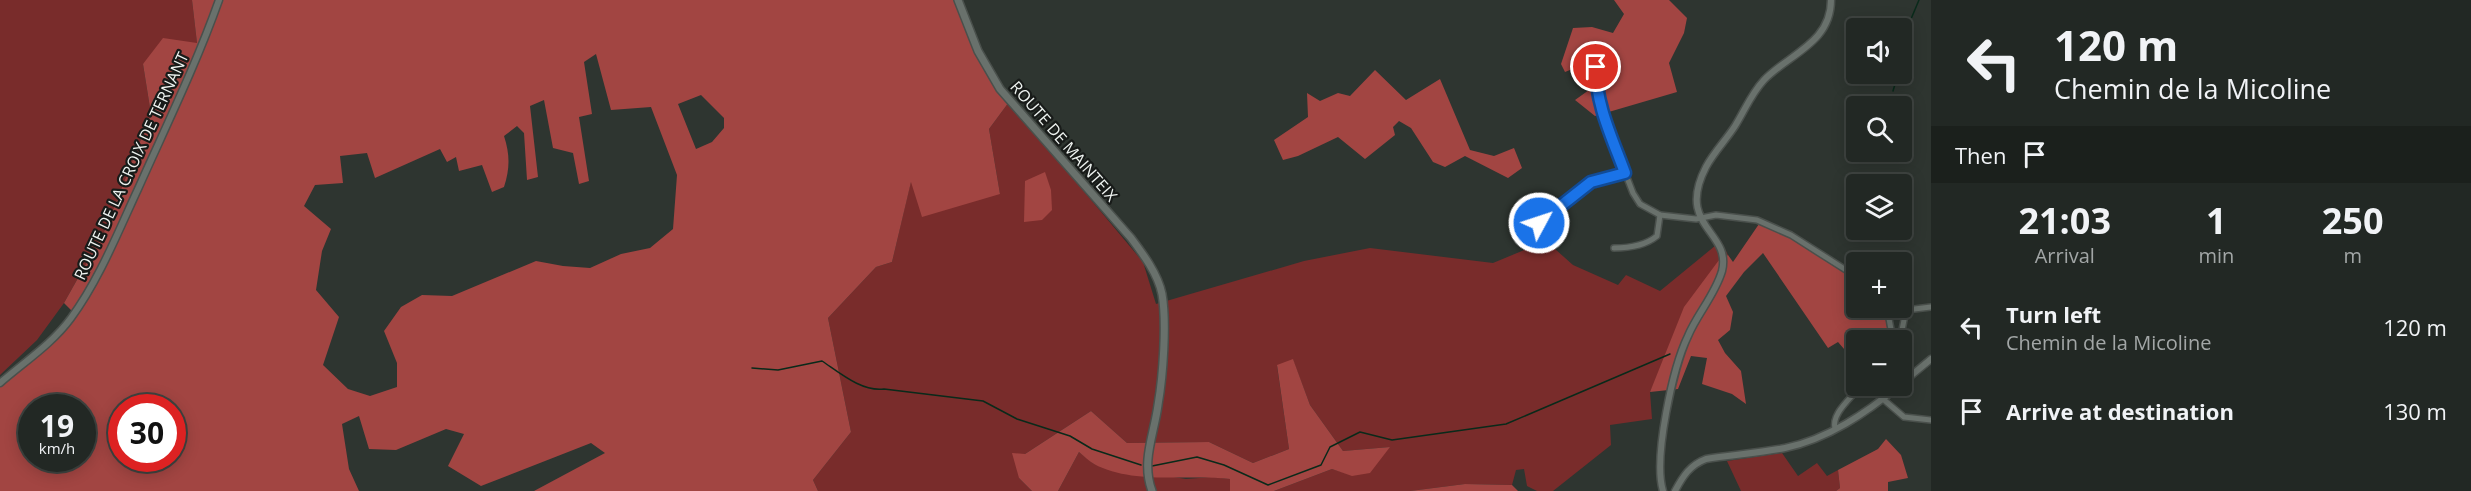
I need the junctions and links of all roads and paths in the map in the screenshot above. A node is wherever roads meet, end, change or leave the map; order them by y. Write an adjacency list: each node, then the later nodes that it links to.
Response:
1 (219, 0): 15 (street, ROUTE DE LA CROIX DE TERNANT)
2 (958, 0): 21 (main road, ROUTE DE MAINTEIX)
3 (1831, 0): 7 (street)
4 (1597, 48): 5 (street)
5 (1625, 173): 6 (street); 8 (street)
6 (1660, 215): 7 (street); 9 (street)
7 (1700, 218): 10 (street); 22 (street)
8 (1539, 223)
9 (1614, 248)
10 (1846, 270)
11 (1928, 309): 12 (street)
12 (1902, 330)
13 (1931, 359): 14 (street)
14 (1912, 374)
15 (0, 383)
16 (1852, 396): 20 (street)
17 (1886, 396): 18 (street)
18 (1883, 399): 19 (street); 20 (street)
19 (1931, 420)
20 (1835, 429): 23 (street)
21 (1152, 491)
22 (1664, 491)
23 (1675, 491)

